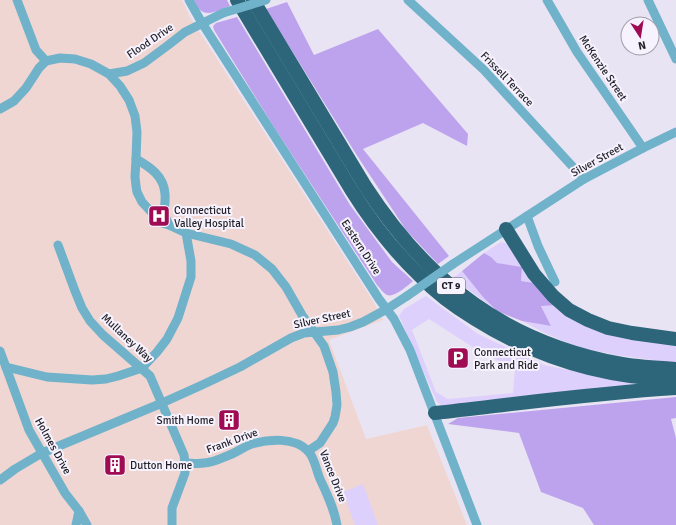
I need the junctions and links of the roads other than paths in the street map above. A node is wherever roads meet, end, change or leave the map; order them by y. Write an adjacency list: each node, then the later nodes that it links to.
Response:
1 (17, 0): 11 (street)
2 (189, 0): 9 (street, Eastern Drive)
3 (237, 0): 31 (highway, CT 9)
4 (253, 0): 30 (highway, CT 9)
5 (266, 0): 9 (street, Flood Drive, bridge)
6 (408, 0): 17 (street, Frissell Terrace)
7 (547, 0): 15 (street, McKenzie Street)
8 (648, 0): 10 (street)
9 (202, 23): 12 (street, Flood Drive); 24 (street, Eastern Drive)
10 (676, 59)
11 (46, 61): 12 (street); 13 (street)
12 (109, 74): 16 (street, Vance Drive)
13 (0, 109)
14 (676, 132): 15 (street, Silver Street)
15 (643, 148): 17 (street, Silver Street)
16 (136, 159): 19 (street); 19 (street, Vance Drive)
17 (584, 179): 18 (street, Silver Street)
18 (527, 216): 20 (street, Silver Street); 23 (street)
19 (169, 225): 21 (street, Vance Drive)
20 (506, 229): 24 (street, Silver Street, bridge); 26 (highway)
21 (186, 233): 25 (street, Vance Drive); 29 (street)
22 (58, 245): 29 (street, Mullaney Way)
23 (555, 282)
24 (387, 309): 25 (street, Silver Street); 34 (street, Eastern Drive)
25 (314, 332): 33 (street, Silver Street); 35 (street, Vance Drive)
26 (676, 339)
27 (0, 351): 28 (street, Holmes Drive)
28 (6, 367): 29 (street); 36 (street, Holmes Drive)
29 (142, 368): 33 (street, Mullaney Way)
30 (676, 368)
31 (676, 380)
32 (676, 388): 34 (highway)
33 (162, 403): 36 (street, Silver Street); 37 (street, Mullaney Way)
34 (435, 414): 44 (street, Eastern Drive)
35 (308, 451): 37 (street, Frank Drive); 43 (street, Vance Drive)
36 (42, 453): 38 (street, Silver Street); 39 (street, Holmes Drive)
37 (185, 463): 42 (street)
38 (0, 480)
39 (78, 511): 40 (street); 41 (street, Holmes Drive)
40 (76, 525)
41 (87, 525)
42 (172, 525)
43 (338, 525)
44 (477, 525)

